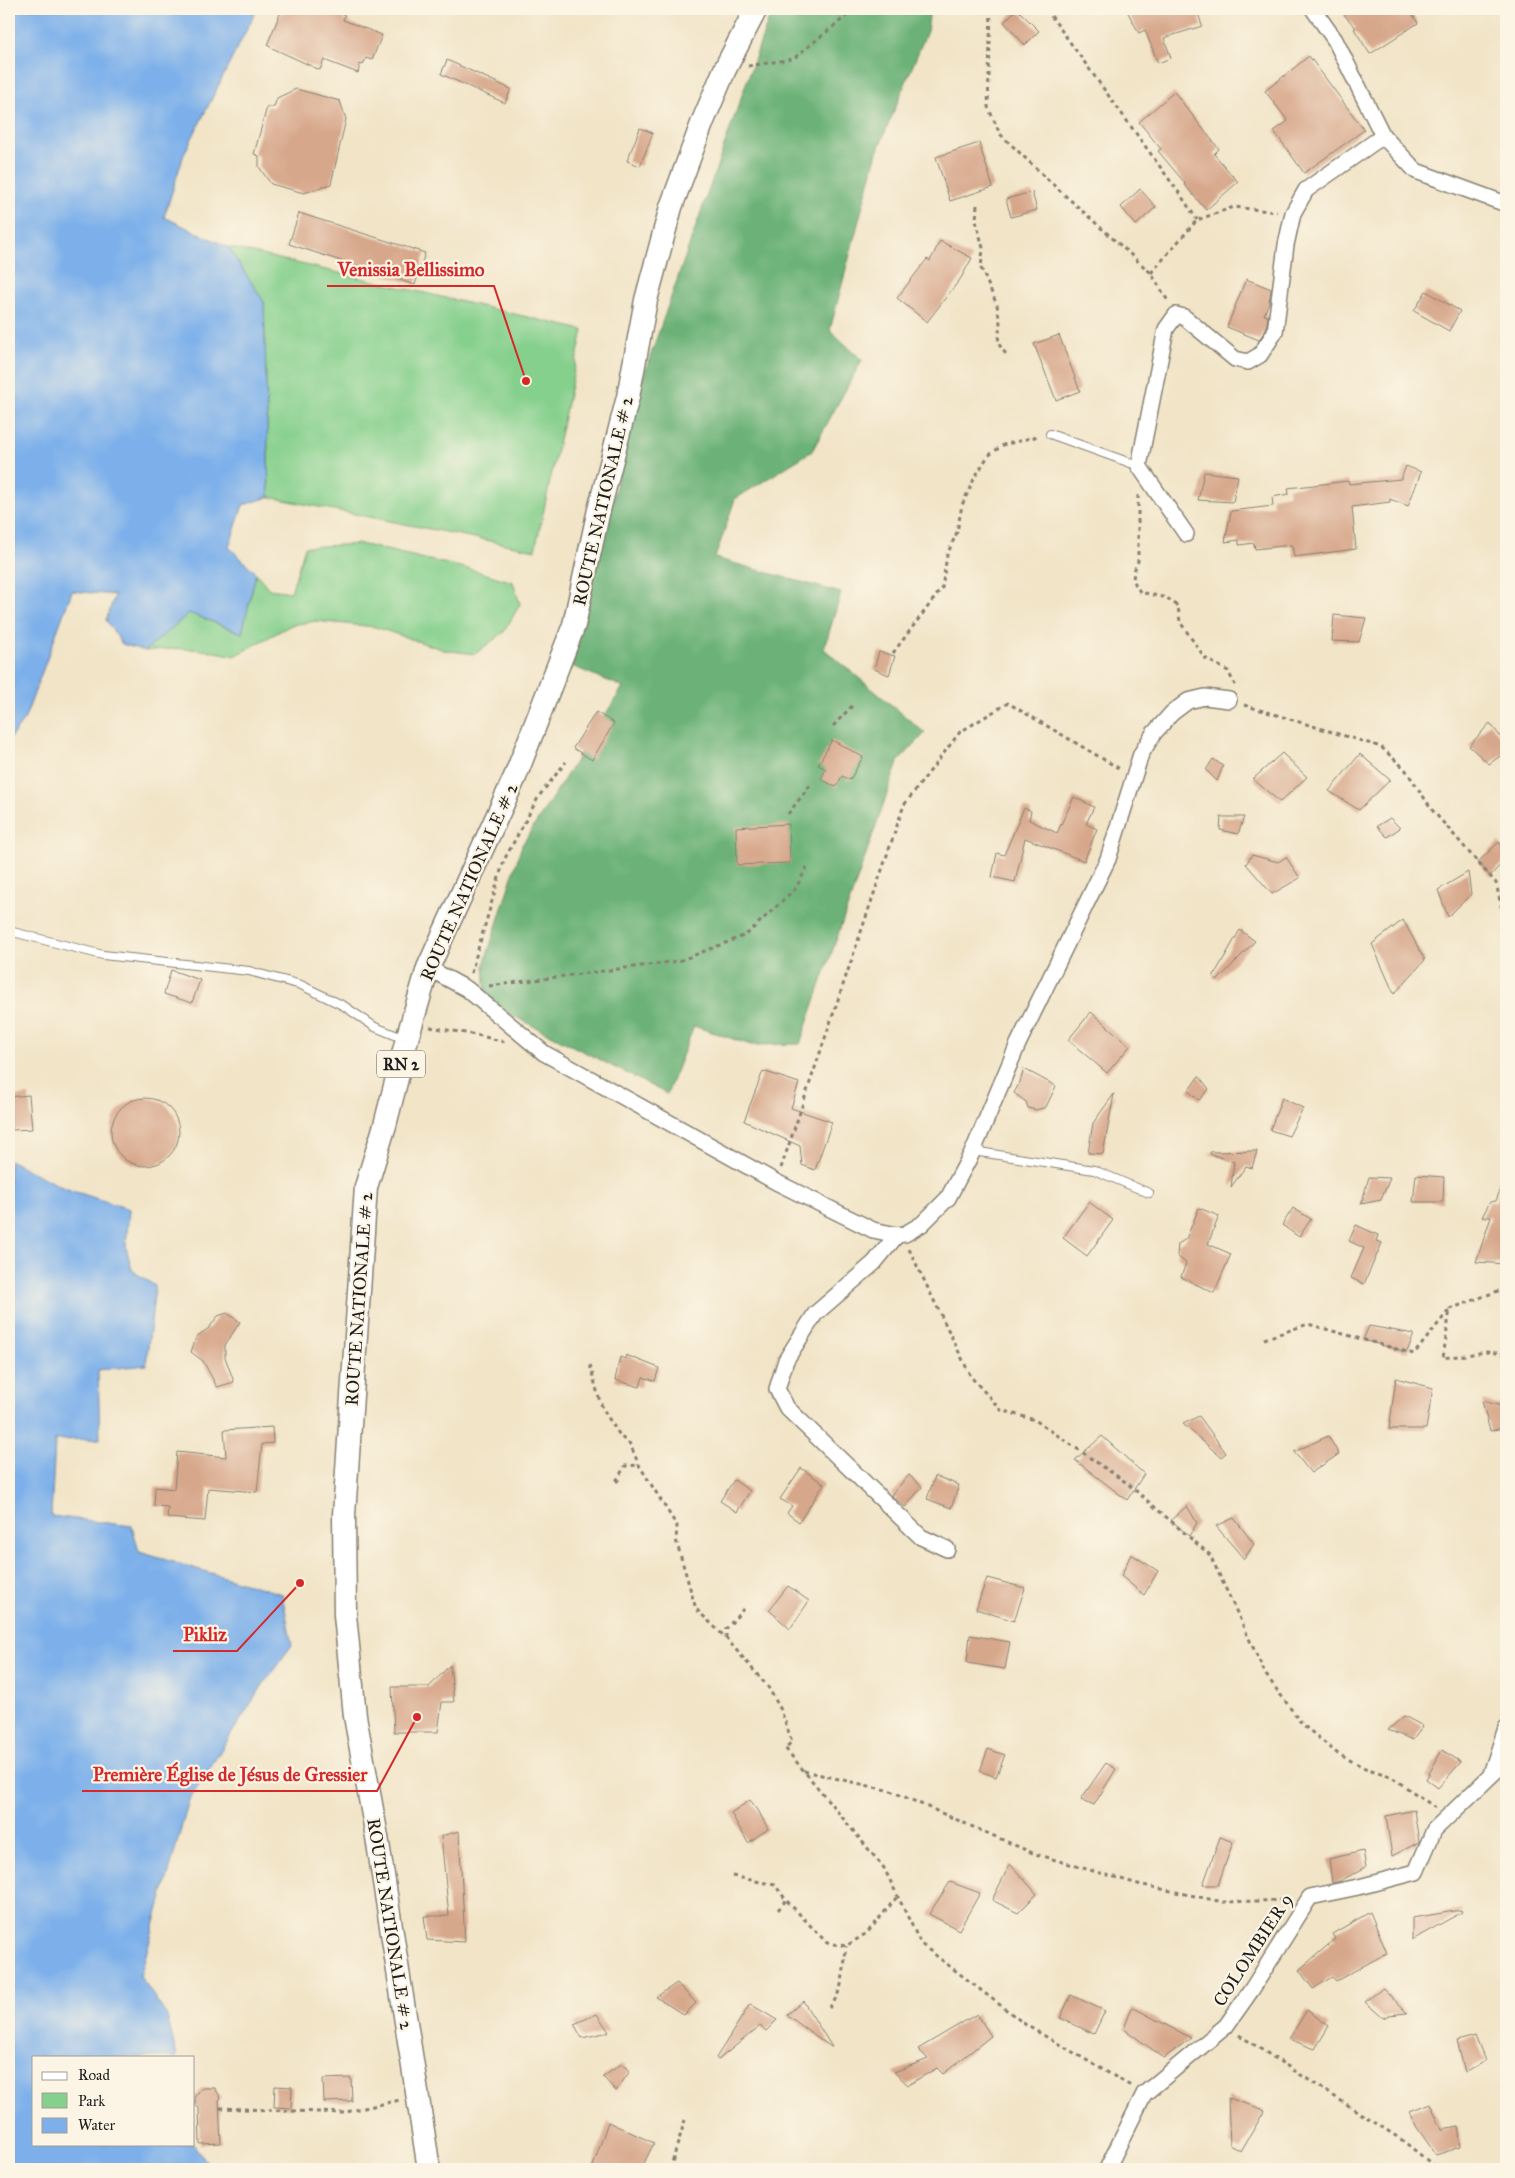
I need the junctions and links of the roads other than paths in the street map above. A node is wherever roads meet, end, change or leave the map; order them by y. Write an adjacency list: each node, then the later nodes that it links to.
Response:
1 (756, 9): 10 (main road, ROUTE NATIONALE # 2 / RN 2)
2 (1313, 9): 3 (street)
3 (1383, 136): 4 (street); 6 (street)
4 (1506, 204)
5 (1050, 434): 6 (lane)
6 (1139, 466): 7 (street)
7 (1186, 534)
8 (1230, 700): 12 (street)
9 (9, 930): 11 (lane)
10 (428, 968): 11 (main road, ROUTE NATIONALE # 2 / RN 2); 14 (street)
11 (410, 1032): 19 (main road, ROUTE NATIONALE # 2 / RN 2)
12 (973, 1151): 13 (lane); 14 (street)
13 (1149, 1193)
14 (901, 1234): 15 (street)
15 (947, 1550)
16 (1506, 1728): 18 (street)
17 (1506, 1761): 18 (street, COLOMBIER 9)
18 (1491, 1776): 20 (street, COLOMBIER 9)
19 (429, 2169)
20 (1107, 2169)

